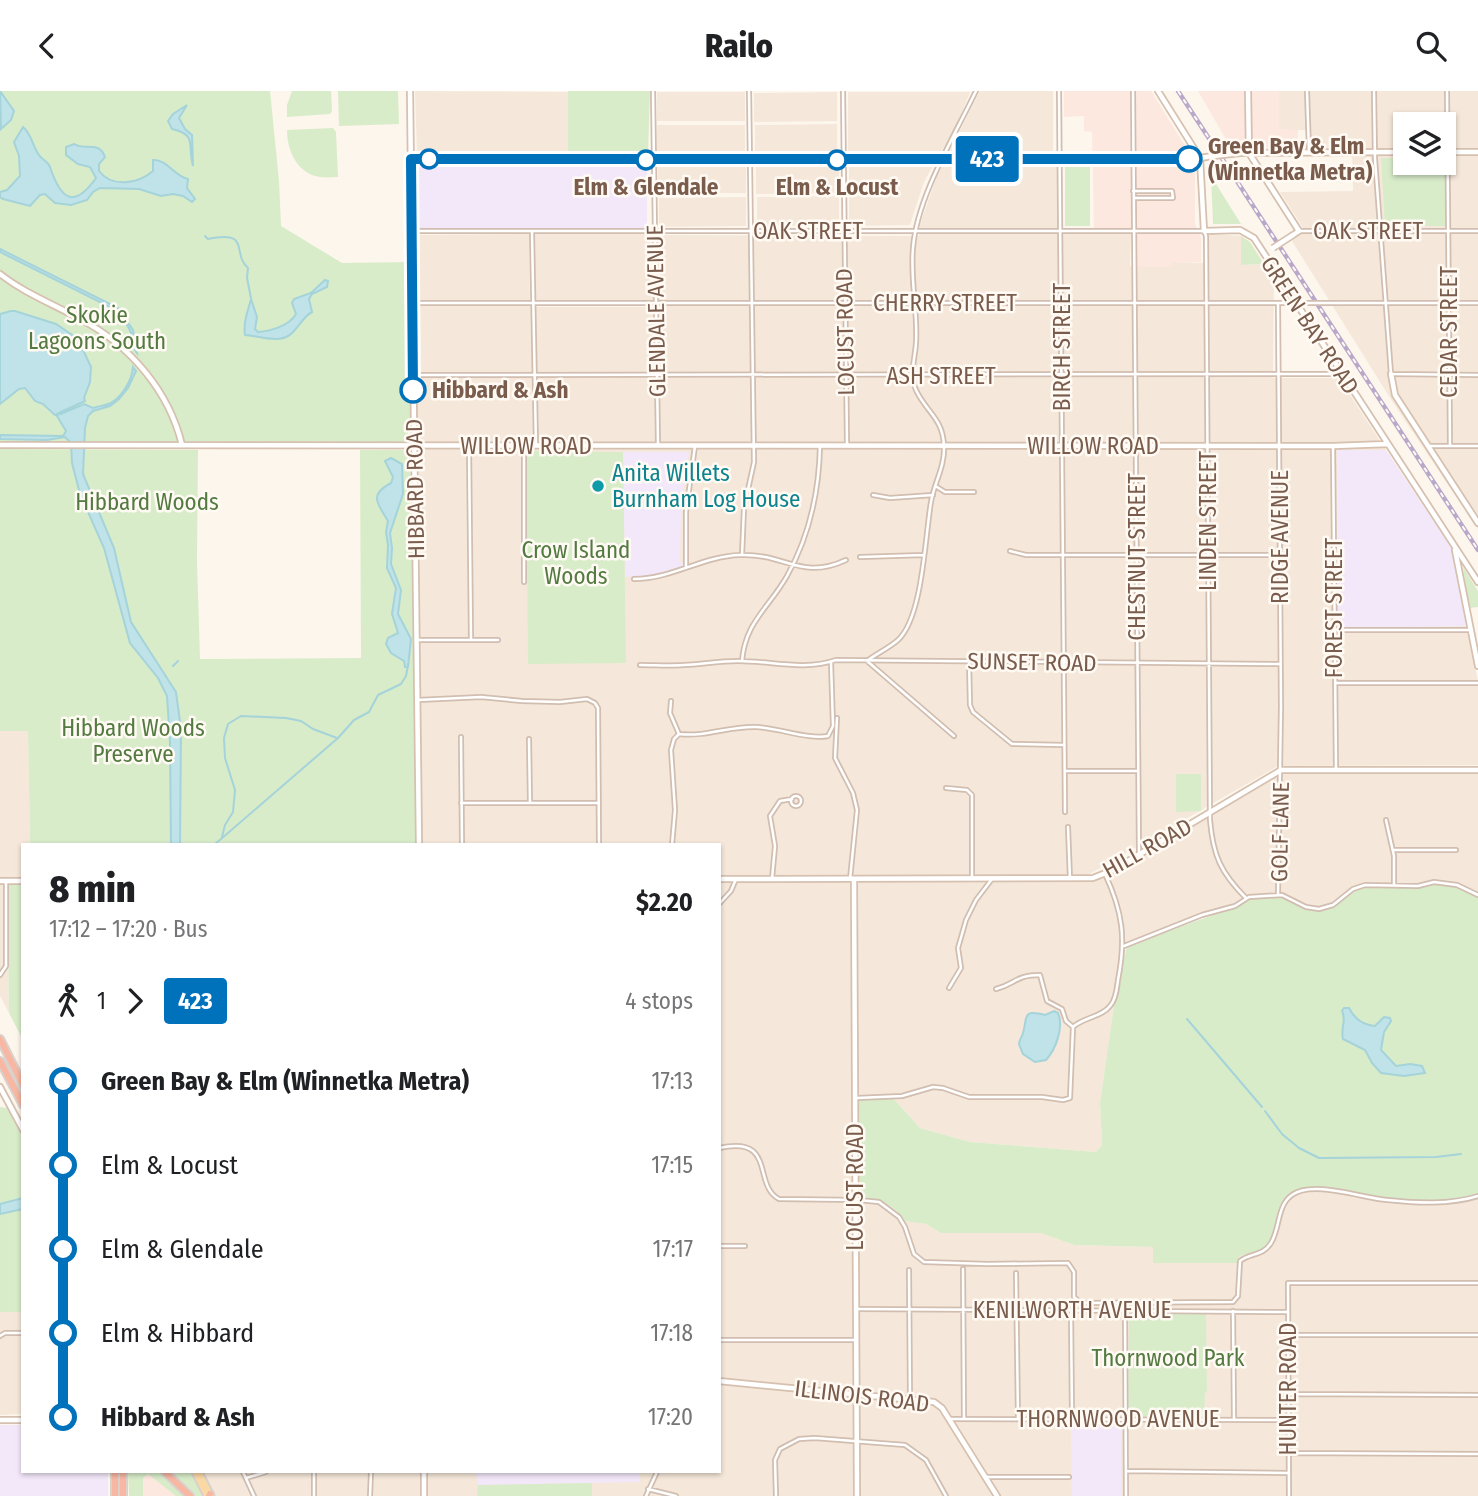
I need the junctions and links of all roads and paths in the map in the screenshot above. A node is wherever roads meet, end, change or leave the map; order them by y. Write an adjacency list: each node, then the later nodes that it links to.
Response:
1 (410, 91): 22 (street, HIBBARD ROAD)
2 (653, 91): 27 (street, GLENDALE AVENUE)
3 (749, 91): 23 (street)
4 (843, 91): 24 (street, LOCUST ROAD)
5 (976, 91): 25 (street)
6 (1059, 91): 20 (street, BIRCH STREET)
7 (1133, 91): 26 (street, CHESTNUT STREET)
8 (1158, 91): 21 (street)
9 (1248, 91): 19 (street)
10 (1307, 91): 14 (street)
11 (1374, 91): 15 (street)
12 (1447, 91): 13 (street, CEDAR STREET)
13 (1446, 112)
14 (1309, 152): 15 (street); 19 (street)
15 (1375, 152): 16 (street); 33 (street)
16 (1393, 152)
17 (1456, 152): 18 (street)
18 (1478, 152)
19 (1249, 153): 21 (street, bridge); 42 (street)
20 (1060, 158): 25 (street); 26 (street); 41 (street, BIRCH STREET)
21 (1200, 158): 26 (street); 32 (street)
22 (411, 159): 27 (street); 35 (street, HIBBARD ROAD)
23 (750, 159): 24 (street); 27 (street); 38 (street)
24 (844, 159): 25 (street); 39 (street, LOCUST ROAD)
25 (944, 159): 40 (street)
26 (1132, 159): 29 (street, CHESTNUT STREET)
27 (654, 160): 37 (street, GLENDALE AVENUE)
28 (1446, 175): 43 (street, CEDAR STREET)
29 (1133, 191): 30 (street, CHESTNUT STREET); 30 (street)
30 (1134, 198): 31 (street, CHESTNUT STREET)
31 (1134, 230): 32 (street, OAK STREET); 41 (street, OAK STREET); 53 (street, CHESTNUT STREET)
32 (1204, 230): 44 (street, GREEN BAY ROAD); 54 (street, LINDEN STREET)
33 (1381, 230): 42 (street, OAK STREET); 43 (street, OAK STREET); 57 (street)
34 (1478, 230): 43 (street, OAK STREET)
35 (412, 231): 36 (street, OAK STREET); 46 (street, HIBBARD ROAD)
36 (532, 231): 37 (street, OAK STREET); 47 (street)
37 (655, 231): 38 (street, OAK STREET); 48 (street, GLENDALE AVENUE)
38 (751, 231): 39 (street, OAK STREET); 49 (street)
39 (844, 231): 40 (street, OAK STREET); 50 (street, LOCUST ROAD)
40 (915, 231): 41 (street, OAK STREET); 51 (street)
41 (1061, 231): 52 (street, BIRCH STREET)
42 (1299, 231): 44 (street, OAK STREET, bridge)
43 (1448, 231): 58 (street, CEDAR STREET)
44 (1264, 253): 56 (street, GREEN BAY ROAD)
45 (0, 274): 76 (street)
46 (412, 303): 47 (street, CHERRY STREET); 62 (street, HIBBARD ROAD)
47 (534, 303): 48 (street, CHERRY STREET); 63 (street)
48 (656, 303): 49 (street, CHERRY STREET); 71 (street, GLENDALE AVENUE)
49 (752, 303): 50 (street, CHERRY STREET); 64 (street)
50 (845, 303): 51 (street, CHERRY STREET); 72 (street, LOCUST ROAD)
51 (914, 303): 52 (street, CHERRY STREET); 73 (street)
52 (1062, 303): 53 (street, CHERRY STREET); 65 (street, BIRCH STREET)
53 (1135, 303): 54 (street, CHERRY STREET); 60 (street, CHESTNUT STREET)
54 (1207, 303): 55 (street, CHERRY STREET); 66 (street, LINDEN STREET)
55 (1278, 303): 56 (street, CHERRY STREET); 67 (street, RIDGE AVENUE)
56 (1297, 303): 57 (street, CHERRY STREET, bridge); 61 (street, GREEN BAY ROAD)
57 (1386, 303): 58 (street, CHERRY STREET); 68 (street)
58 (1448, 303): 59 (street, CHERRY STREET); 69 (street, CEDAR STREET)
59 (1478, 303)
60 (1135, 374): 65 (street, ASH STREET); 66 (street, ASH STREET); 88 (street, CHESTNUT STREET)
61 (1342, 374): 67 (street, ASH STREET); 74 (street, GREEN BAY ROAD)
62 (413, 375): 63 (street, ASH STREET); 77 (street, HIBBARD ROAD)
63 (536, 375): 71 (street, ASH STREET); 80 (street)
64 (754, 375): 71 (street, ASH STREET); 72 (street, ASH STREET); 83 (street)
65 (1062, 375): 73 (street, ASH STREET); 87 (street, BIRCH STREET)
66 (1207, 375): 67 (street, ASH STREET); 89 (street, LINDEN STREET)
67 (1279, 375): 90 (street, RIDGE AVENUE)
68 (1391, 375): 69 (street); 92 (street)
69 (1449, 375): 70 (street); 93 (street, CEDAR STREET)
70 (1478, 375)
71 (657, 376): 81 (street, GLENDALE AVENUE)
72 (846, 376): 73 (street, ASH STREET); 85 (street, LOCUST ROAD)
73 (912, 376): 86 (street)
74 (1388, 444): 91 (street, WILLOW ROAD); 102 (street, GREEN BAY ROAD)
75 (0, 445): 76 (street, WILLOW ROAD)
76 (182, 445): 77 (street, WILLOW ROAD)
77 (414, 446): 78 (street, WILLOW ROAD); 122 (street, HIBBARD ROAD)
78 (469, 446): 79 (street, WILLOW ROAD); 121 (street)
79 (524, 446): 80 (street, WILLOW ROAD); 116 (street)
80 (536, 446): 81 (street, WILLOW ROAD)
81 (658, 446): 82 (street, WILLOW ROAD)
82 (695, 446): 83 (street, WILLOW ROAD); 114 (street)
83 (754, 446): 84 (street, WILLOW ROAD); 104 (street)
84 (820, 446): 85 (street, WILLOW ROAD); 113 (street)
85 (847, 446): 86 (street, WILLOW ROAD)
86 (944, 446): 87 (street, WILLOW ROAD); 95 (street)
87 (1063, 446): 88 (street, WILLOW ROAD); 106 (street, BIRCH STREET)
88 (1136, 446): 89 (street, WILLOW ROAD); 107 (street, CHESTNUT STREET)
89 (1208, 446): 90 (street, WILLOW ROAD); 108 (street, LINDEN STREET)
90 (1279, 446): 91 (street, WILLOW ROAD); 109 (street, RIDGE AVENUE)
91 (1333, 446): 119 (street, FOREST STREET)
92 (1428, 446): 93 (street); 99 (street)
93 (1450, 446): 94 (street)
94 (1478, 446)
95 (936, 487): 96 (street); 98 (street)
96 (974, 492)
97 (873, 495): 98 (street)
98 (933, 495): 105 (street)
99 (1471, 512): 100 (street); 101 (street)
100 (1478, 512)
101 (1478, 523)
102 (1455, 548): 111 (street, GREEN BAY ROAD); 118 (street)
103 (1010, 551): 106 (street)
104 (742, 555): 113 (street); 114 (street)
105 (924, 555): 110 (street); 125 (street)
106 (1063, 555): 107 (street); 128 (street, BIRCH STREET)
107 (1137, 555): 108 (street); 129 (street, CHESTNUT STREET)
108 (1208, 555): 109 (street); 130 (street, LINDEN STREET)
109 (1279, 555): 131 (street, RIDGE AVENUE)
110 (860, 557)
111 (1463, 560): 117 (street, GREEN BAY ROAD); 118 (street)
112 (846, 561): 113 (street)
113 (793, 564): 124 (street)
114 (686, 568): 115 (street)
115 (634, 579)
116 (524, 582)
117 (1478, 582)
118 (1462, 589): 120 (street)
119 (1335, 630): 120 (street); 134 (street, FOREST STREET)
120 (1471, 630): 133 (street)
121 (471, 639): 122 (street); 123 (street)
122 (416, 640): 136 (street, HIBBARD ROAD)
123 (498, 640)
124 (742, 661): 127 (street, SUNSET ROAD); 132 (street, SUNSET ROAD)
125 (867, 661): 126 (street, SUNSET ROAD); 127 (street, SUNSET ROAD); 140 (street)
126 (969, 661): 128 (street, SUNSET ROAD); 143 (street)
127 (831, 662): 139 (street)
128 (1064, 662): 129 (street, SUNSET ROAD); 143 (street, BIRCH STREET)
129 (1138, 663): 130 (street, SUNSET ROAD); 146 (street, CHESTNUT STREET)
130 (1209, 663): 131 (street, SUNSET ROAD); 155 (street, LINDEN STREET)
131 (1280, 664): 147 (street, RIDGE AVENUE)
132 (640, 665)
133 (1478, 666)
134 (1335, 683): 135 (street); 148 (street, FOREST STREET)
135 (1478, 683)
136 (418, 700): 153 (street); 158 (street, HIBBARD ROAD)
137 (671, 701): 139 (street)
138 (837, 718): 169 (street)
139 (679, 734): 161 (street)
140 (954, 736)
141 (461, 737): 151 (street)
142 (529, 739): 152 (street)
143 (1065, 744): 145 (street, BIRCH STREET)
144 (1478, 770): 148 (street)
145 (1065, 771): 146 (street); 154 (street, BIRCH STREET)
146 (1139, 771): 164 (street, CHESTNUT STREET)
147 (1281, 771): 148 (street); 155 (street, HILL ROAD); 176 (street, GOLF LANE)
148 (1336, 771)
149 (946, 788): 170 (street)
150 (792, 799): 168 (street)
151 (461, 803): 152 (street); 159 (street)
152 (530, 803): 153 (street)
153 (599, 803): 160 (street)
154 (1065, 812)
155 (1210, 813): 164 (street, HILL ROAD); 178 (street, LINDEN STREET)
156 (1386, 820): 162 (street)
157 (1068, 827): 172 (street)
158 (419, 843)
159 (462, 843)
160 (598, 843)
161 (672, 843)
162 (1393, 850): 163 (street); 175 (street)
163 (1456, 850)
164 (1139, 854): 165 (street, HILL ROAD)
165 (1105, 874): 172 (street, HILL ROAD); 180 (street)
166 (721, 879): 167 (street, HILL ROAD)
167 (736, 879): 168 (street, HILL ROAD); 179 (street)
168 (772, 879): 169 (street, HILL ROAD)
169 (852, 879): 170 (street, HILL ROAD); 189 (street, LOCUST ROAD)
170 (972, 879): 171 (street, HILL ROAD)
171 (992, 879): 172 (street, HILL ROAD); 182 (street)
172 (1070, 879)
173 (3, 881): 174 (street); 181 (street)
174 (21, 881)
175 (1394, 884): 176 (street); 177 (street)
176 (1279, 894): 178 (street)
177 (1478, 895)
178 (1246, 898): 180 (street)
179 (721, 902)
180 (1124, 946): 184 (street)
181 (0, 975)
182 (949, 988)
183 (996, 989): 184 (street)
184 (1073, 1027): 189 (street)
185 (0, 1039): 187 (highway)
186 (0, 1061): 190 (highway)
187 (21, 1080)
188 (0, 1087): 191 (street)
189 (855, 1098): 194 (street, LOCUST ROAD)
190 (21, 1101)
191 (21, 1127)
192 (721, 1148): 194 (street)
193 (1478, 1196): 194 (street)
194 (855, 1200): 201 (street, LOCUST ROAD)
195 (721, 1245): 196 (street)
196 (745, 1245)
197 (963, 1269): 203 (street)
198 (909, 1270): 202 (street)
199 (1016, 1273): 204 (street)
200 (1478, 1283): 208 (street, HUNTER ROAD)
201 (856, 1310): 202 (street, KENILWORTH AVENUE); 214 (street, LOCUST ROAD)
202 (910, 1310): 203 (street, KENILWORTH AVENUE); 219 (street)
203 (964, 1310): 204 (street, KENILWORTH AVENUE); 221 (street)
204 (1017, 1310): 205 (street, KENILWORTH AVENUE); 222 (street)
205 (1071, 1310): 206 (street, KENILWORTH AVENUE); 223 (street)
206 (1125, 1310): 207 (street, KENILWORTH AVENUE); 224 (street)
207 (1233, 1311): 208 (street, KENILWORTH AVENUE); 225 (street)
208 (1287, 1312): 210 (street, HUNTER ROAD)
209 (21, 1333): 212 (street)
210 (1287, 1335): 211 (street); 217 (street, HUNTER ROAD)
211 (1478, 1335)
212 (0, 1336)
213 (721, 1340): 214 (street)
214 (856, 1340): 216 (street, LOCUST ROAD)
215 (721, 1381): 216 (street, ILLINOIS ROAD)
216 (856, 1393): 219 (street, ILLINOIS ROAD); 229 (street, LOCUST ROAD)
217 (1287, 1394): 218 (street); 228 (street, HUNTER ROAD)
218 (1478, 1395)
219 (910, 1398): 220 (street, ILLINOIS ROAD)
220 (948, 1419): 221 (street, THORNWOOD AVENUE); 244 (street, ILLINOIS ROAD)
221 (964, 1419): 222 (street, THORNWOOD AVENUE)
222 (1018, 1419): 223 (street, THORNWOOD AVENUE)
223 (1072, 1419): 224 (street, THORNWOOD AVENUE)
224 (1126, 1419): 225 (street, THORNWOOD AVENUE); 232 (street)
225 (1234, 1419): 228 (street, THORNWOOD AVENUE)
226 (0, 1420): 227 (street)
227 (21, 1420)
228 (1288, 1420): 230 (street, HUNTER ROAD)
229 (856, 1440): 258 (street); 259 (street, LOCUST ROAD); 260 (street)
230 (1288, 1453): 231 (street); 243 (street, HUNTER ROAD)
231 (1478, 1454)
232 (1126, 1471): 243 (street); 262 (street)
233 (115, 1473): 248 (highway)
234 (123, 1473): 249 (highway)
235 (166, 1473): 250 (highway)
236 (198, 1473): 251 (main road)
237 (244, 1473): 246 (street)
238 (263, 1473): 246 (street)
239 (314, 1473): 253 (street)
240 (371, 1473): 254 (street)
241 (424, 1473): 255 (street)
242 (656, 1473): 247 (street)
243 (1288, 1473): 263 (street, HUNTER ROAD)
244 (986, 1477): 245 (street); 261 (street, ILLINOIS ROAD)
245 (1069, 1477)
246 (246, 1478): 252 (street)
247 (648, 1489): 256 (street); 257 (street)
248 (115, 1496)
249 (123, 1496)
250 (190, 1496)
251 (209, 1496)
252 (254, 1496)
253 (314, 1496)
254 (370, 1496)
255 (424, 1496)
256 (646, 1496)
257 (676, 1496)
258 (776, 1496)
259 (857, 1496)
260 (946, 1496)
261 (997, 1496)
262 (1126, 1496)
263 (1289, 1496)

